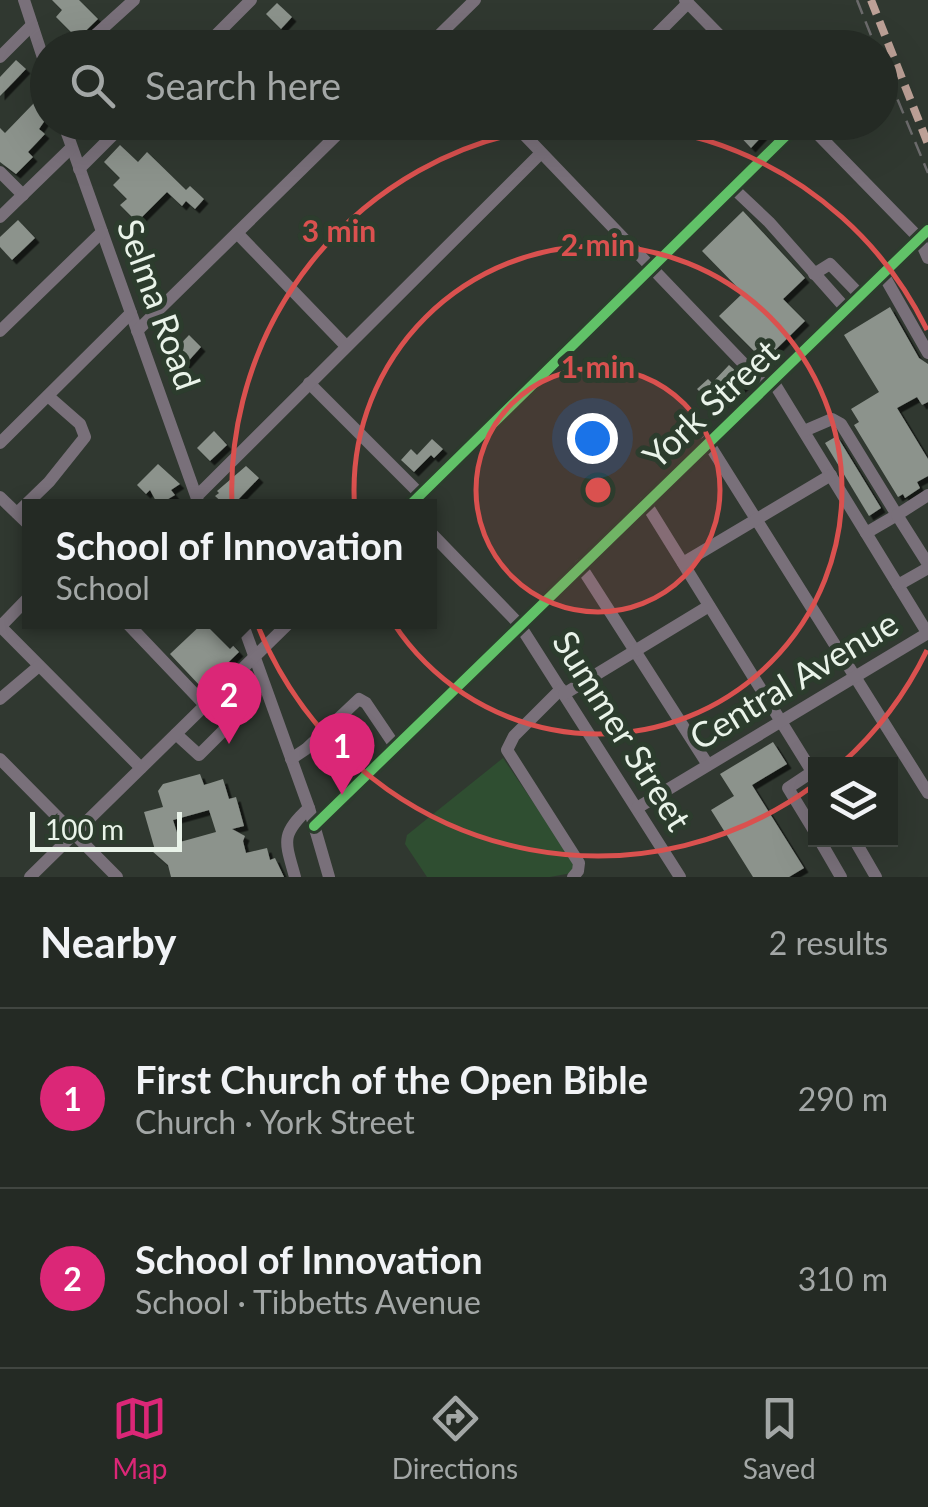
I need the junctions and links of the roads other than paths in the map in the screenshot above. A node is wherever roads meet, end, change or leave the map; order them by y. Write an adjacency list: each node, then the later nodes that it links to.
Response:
1 (24, 0): 6 (street)
2 (134, 0): 8 (street)
3 (252, 0): 9 (street)
4 (686, 2): 11 (street); 12 (street)
5 (465, 3): 10 (street)
6 (32, 25): 7 (street); 13 (street)
7 (34, 30)
8 (102, 30)
9 (221, 30)
10 (444, 30)
11 (661, 30)
12 (714, 30)
13 (0, 57)
14 (70, 140): 20 (street, Selma Road)
15 (108, 140): 22 (street)
16 (332, 140): 28 (street)
17 (529, 140): 21 (street)
18 (784, 140): 24 (street)
19 (822, 140): 29 (street)
20 (72, 148): 22 (street, Selma Road); 25 (street)
21 (541, 152): 31 (street); 39 (street)
22 (79, 169): 27 (street, Selma Road)
23 (0, 172): 25 (street)
24 (733, 188): 31 (street); 32 (street)
25 (23, 195): 26 (street)
26 (0, 218)
27 (102, 232): 36 (street, Selma Road); 37 (street)
28 (237, 233): 38 (street); 39 (street)
29 (924, 234): 30 (street); 33 (street, York Street)
30 (928, 258)
31 (651, 268): 42 (street); 48 (street)
32 (814, 274): 34 (street); 35 (street)
33 (883, 274): 34 (street, York Street); 40 (street)
34 (861, 296): 35 (street, York Street)
35 (846, 310): 42 (street, York Street)
36 (131, 313): 38 (street, Selma Road); 43 (street)
37 (0, 331)
38 (138, 331): 52 (street, Selma Road)
39 (346, 346): 41 (street)
40 (928, 352)
41 (310, 383): 48 (street); 53 (street)
42 (770, 384): 44 (street); 45 (street, York Street)
43 (48, 396): 46 (street); 51 (street)
44 (804, 431): 47 (street); 58 (street)
45 (707, 441): 55 (street, York Street); 60 (street)
46 (0, 443)
47 (831, 475): 60 (street); 61 (street)
48 (420, 494): 54 (street)
49 (928, 495): 58 (street)
50 (0, 497): 57 (street)
51 (31, 499)
52 (197, 499)
53 (200, 499)
54 (415, 499)
55 (645, 502): 63 (street); 64 (street, York Street)
56 (22, 508): 57 (street)
57 (17, 513): 59 (street)
58 (897, 515): 61 (street); 65 (street)
59 (22, 518)
60 (756, 519): 63 (street); 78 (street)
61 (866, 533): 66 (street)
62 (437, 539): 69 (street, Summer Street)
63 (683, 563): 68 (street)
64 (580, 565): 69 (street, York Street); 75 (street)
65 (928, 566): 66 (street)
66 (898, 585): 74 (street)
67 (22, 604): 70 (street)
68 (709, 606): 75 (street); 82 (street)
69 (520, 624): 79 (street, Summer Street); 85 (street, York Street)
70 (0, 627): 77 (street)
71 (133, 629): 81 (street)
72 (244, 629): 76 (street)
73 (283, 629): 76 (street)
74 (928, 633): 78 (street, Central Avenue)
75 (636, 650): 79 (street); 88 (street)
76 (254, 657): 81 (street); 87 (street)
77 (39, 666): 80 (street); 90 (street)
78 (855, 677): 82 (street, Central Avenue); 92 (street)
79 (563, 692): 94 (street, Summer Street); 104 (street)
80 (0, 699)
81 (205, 705): 84 (street)
82 (780, 722): 88 (street, Central Avenue); 89 (street)
83 (227, 728): 84 (street)
84 (176, 734): 90 (street)
85 (395, 746): 87 (street); 96 (street, York Street)
86 (0, 759): 97 (street)
87 (291, 759): 93 (street)
88 (708, 765): 94 (street, Central Avenue)
89 (808, 766)
90 (141, 768): 97 (street)
91 (808, 778): 95 (street)
92 (928, 793)
93 (309, 808): 96 (street); 102 (street)
94 (637, 808): 105 (street, Summer Street)
95 (808, 822)
96 (314, 826): 103 (street)
97 (75, 833): 100 (street); 101 (street)
98 (823, 847): 106 (street)
99 (858, 847): 107 (street)
100 (30, 877)
101 (117, 877)
102 (294, 877)
103 (329, 877)
104 (573, 877)
105 (680, 877)
106 (841, 877)
107 (876, 877)

